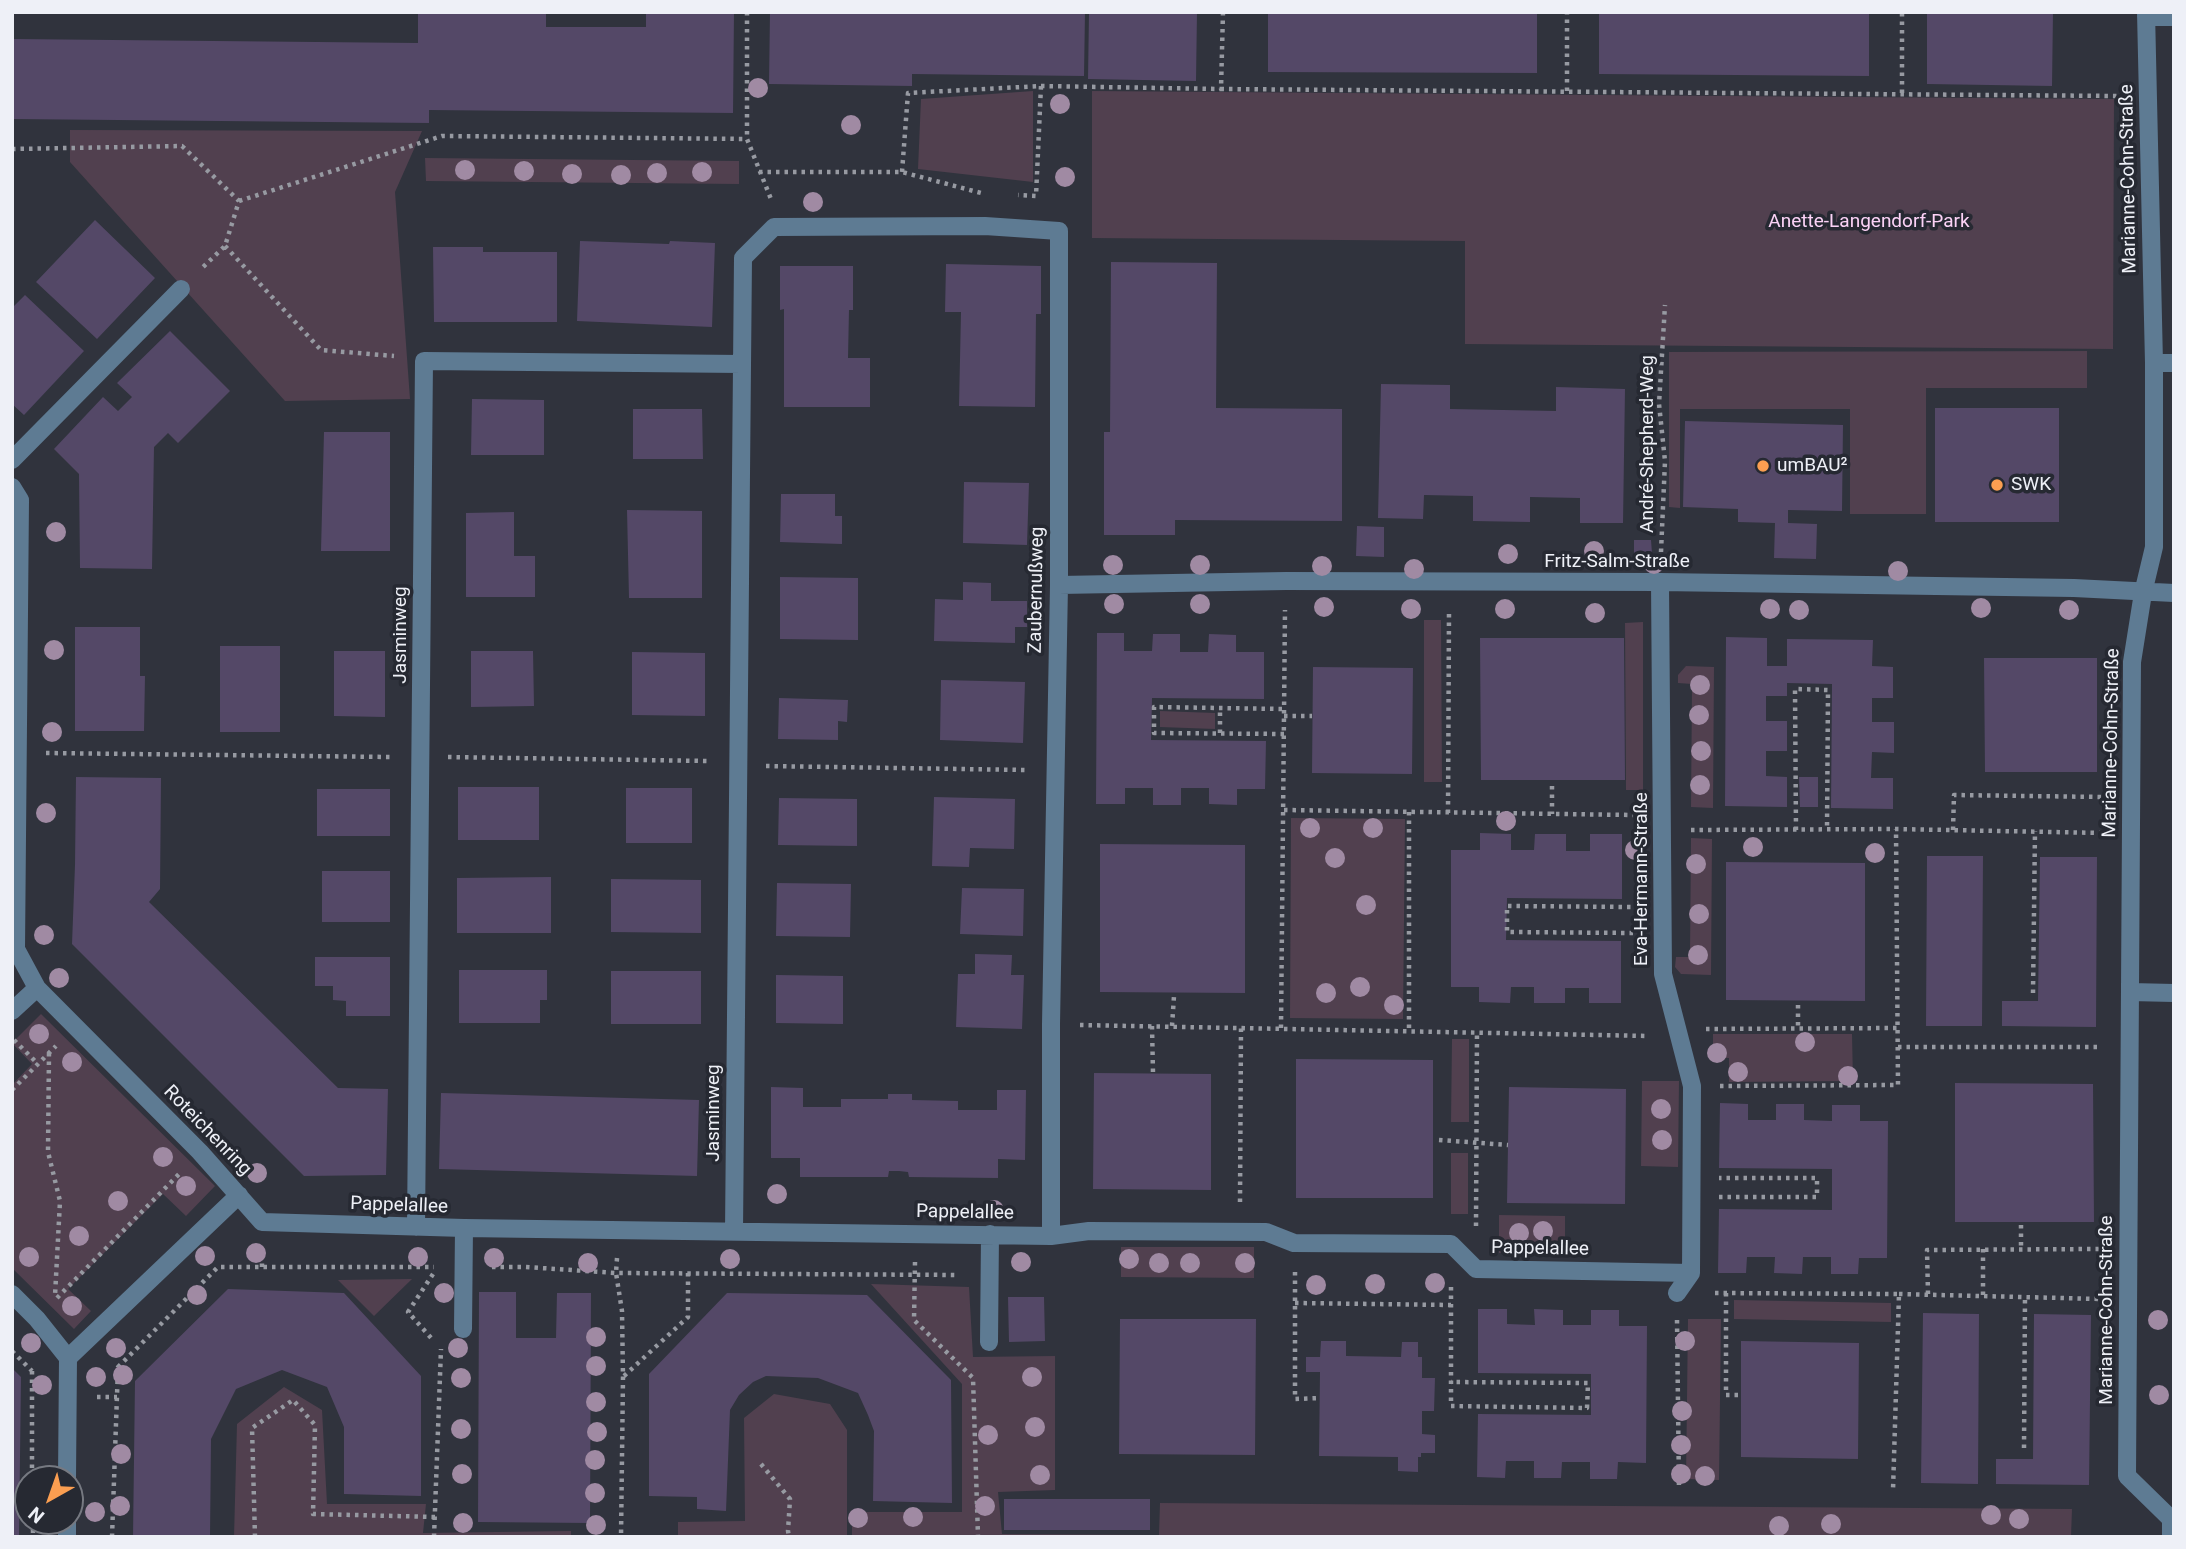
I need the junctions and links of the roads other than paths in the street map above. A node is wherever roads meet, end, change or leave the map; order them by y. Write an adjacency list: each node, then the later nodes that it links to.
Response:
1 (2146, 14): 2 (street); 5 (street, Marianne-Cohn-Straße)
2 (2174, 17)
3 (774, 227): 7 (street, Jasminweg); 11 (street, Zaubernußweg)
4 (181, 289): 8 (street)
5 (2154, 363): 6 (street); 12 (street, Marianne-Cohn-Straße)
6 (2174, 363)
7 (742, 364): 20 (street, Jasminweg); 22 (street, Jasminweg)
8 (12, 460)
9 (12, 487): 14 (street, Roteichenring)
10 (1660, 582): 11 (street, Fritz-Salm-Straße); 12 (street, Fritz-Salm-Straße); 25 (street, Eva-Hermann-Straße)
11 (1059, 585): 24 (street, Zaubernußweg)
12 (2143, 593): 13 (street, Fritz-Salm-Straße); 16 (street, Marianne-Cohn-Straße)
13 (2174, 593)
14 (15, 751): 15 (street, Roteichenring)
15 (37, 988): 18 (street); 19 (street, Roteichenring)
16 (2130, 992): 17 (street); 32 (street, Marianne-Cohn-Straße)
17 (2174, 993)
18 (12, 1011)
19 (239, 1195): 20 (street, Pappelallee); 30 (street, Roteichenring)
20 (416, 1227): 21 (street, Pappelallee)
21 (464, 1228): 22 (street, Pappelallee); 28 (street)
22 (734, 1231): 23 (street, Pappelallee)
23 (990, 1234): 24 (street, Pappelallee); 29 (street)
24 (1051, 1236): 25 (street, Pappelallee)
25 (1691, 1273): 26 (street)
26 (1677, 1293)
27 (12, 1294): 30 (street)
28 (463, 1329)
29 (989, 1342)
30 (68, 1358): 31 (street)
31 (67, 1465)
32 (2171, 1537)

